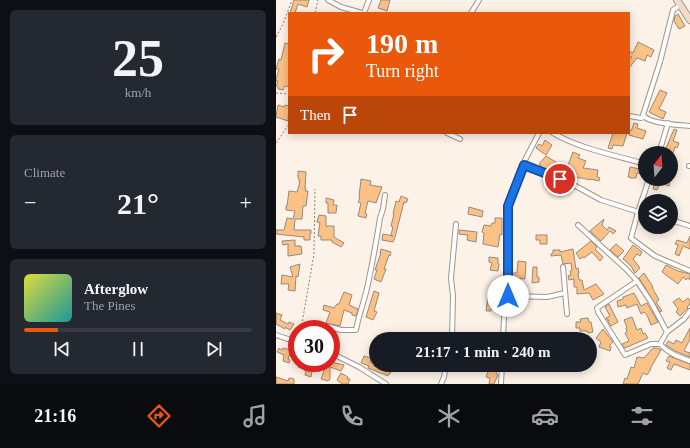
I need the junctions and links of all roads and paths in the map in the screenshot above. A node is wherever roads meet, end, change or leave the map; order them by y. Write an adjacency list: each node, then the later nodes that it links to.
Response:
1 (292, 0): 12 (path)
2 (318, 0): 7 (path)
3 (328, 0): 8 (street)
4 (369, 0): 9 (street)
5 (479, 0): 10 (street)
6 (678, 2): 11 (street); 16 (street)
7 (315, 12)
8 (359, 12)
9 (363, 12)
10 (472, 12)
11 (690, 20)
12 (276, 37)
13 (276, 93): 14 (path)
14 (288, 94)
15 (630, 116): 16 (street)
16 (644, 117): 17 (street)
17 (668, 123): 19 (street); 25 (street)
18 (288, 125): 24 (path)
19 (690, 126)
20 (449, 134): 23 (street)
21 (538, 134): 27 (street)
22 (555, 134): 26 (street)
23 (460, 139)
24 (276, 143)
25 (661, 146)
26 (638, 162)
27 (524, 165): 30 (street); 39 (street)
28 (315, 189): 42 (path)
29 (385, 195): 43 (street)
30 (638, 212): 36 (street)
31 (678, 222): 34 (street)
32 (456, 224): 44 (street)
33 (578, 225): 37 (street)
34 (690, 226)
35 (563, 267): 38 (street)
36 (690, 271)
37 (637, 281): 46 (street); 49 (street)
38 (565, 293): 39 (street); 41 (street)
39 (508, 296): 45 (street)
40 (690, 311): 46 (street)
41 (567, 314)
42 (303, 320)
43 (340, 330)
44 (452, 332)
45 (503, 332)
46 (667, 332): 49 (street)
47 (276, 335): 48 (street)
48 (288, 339)
49 (660, 344): 51 (street)
50 (340, 358): 54 (street)
51 (690, 361)
52 (445, 372): 55 (street)
53 (502, 372): 56 (street)
54 (386, 384)
55 (441, 384)
56 (501, 384)

